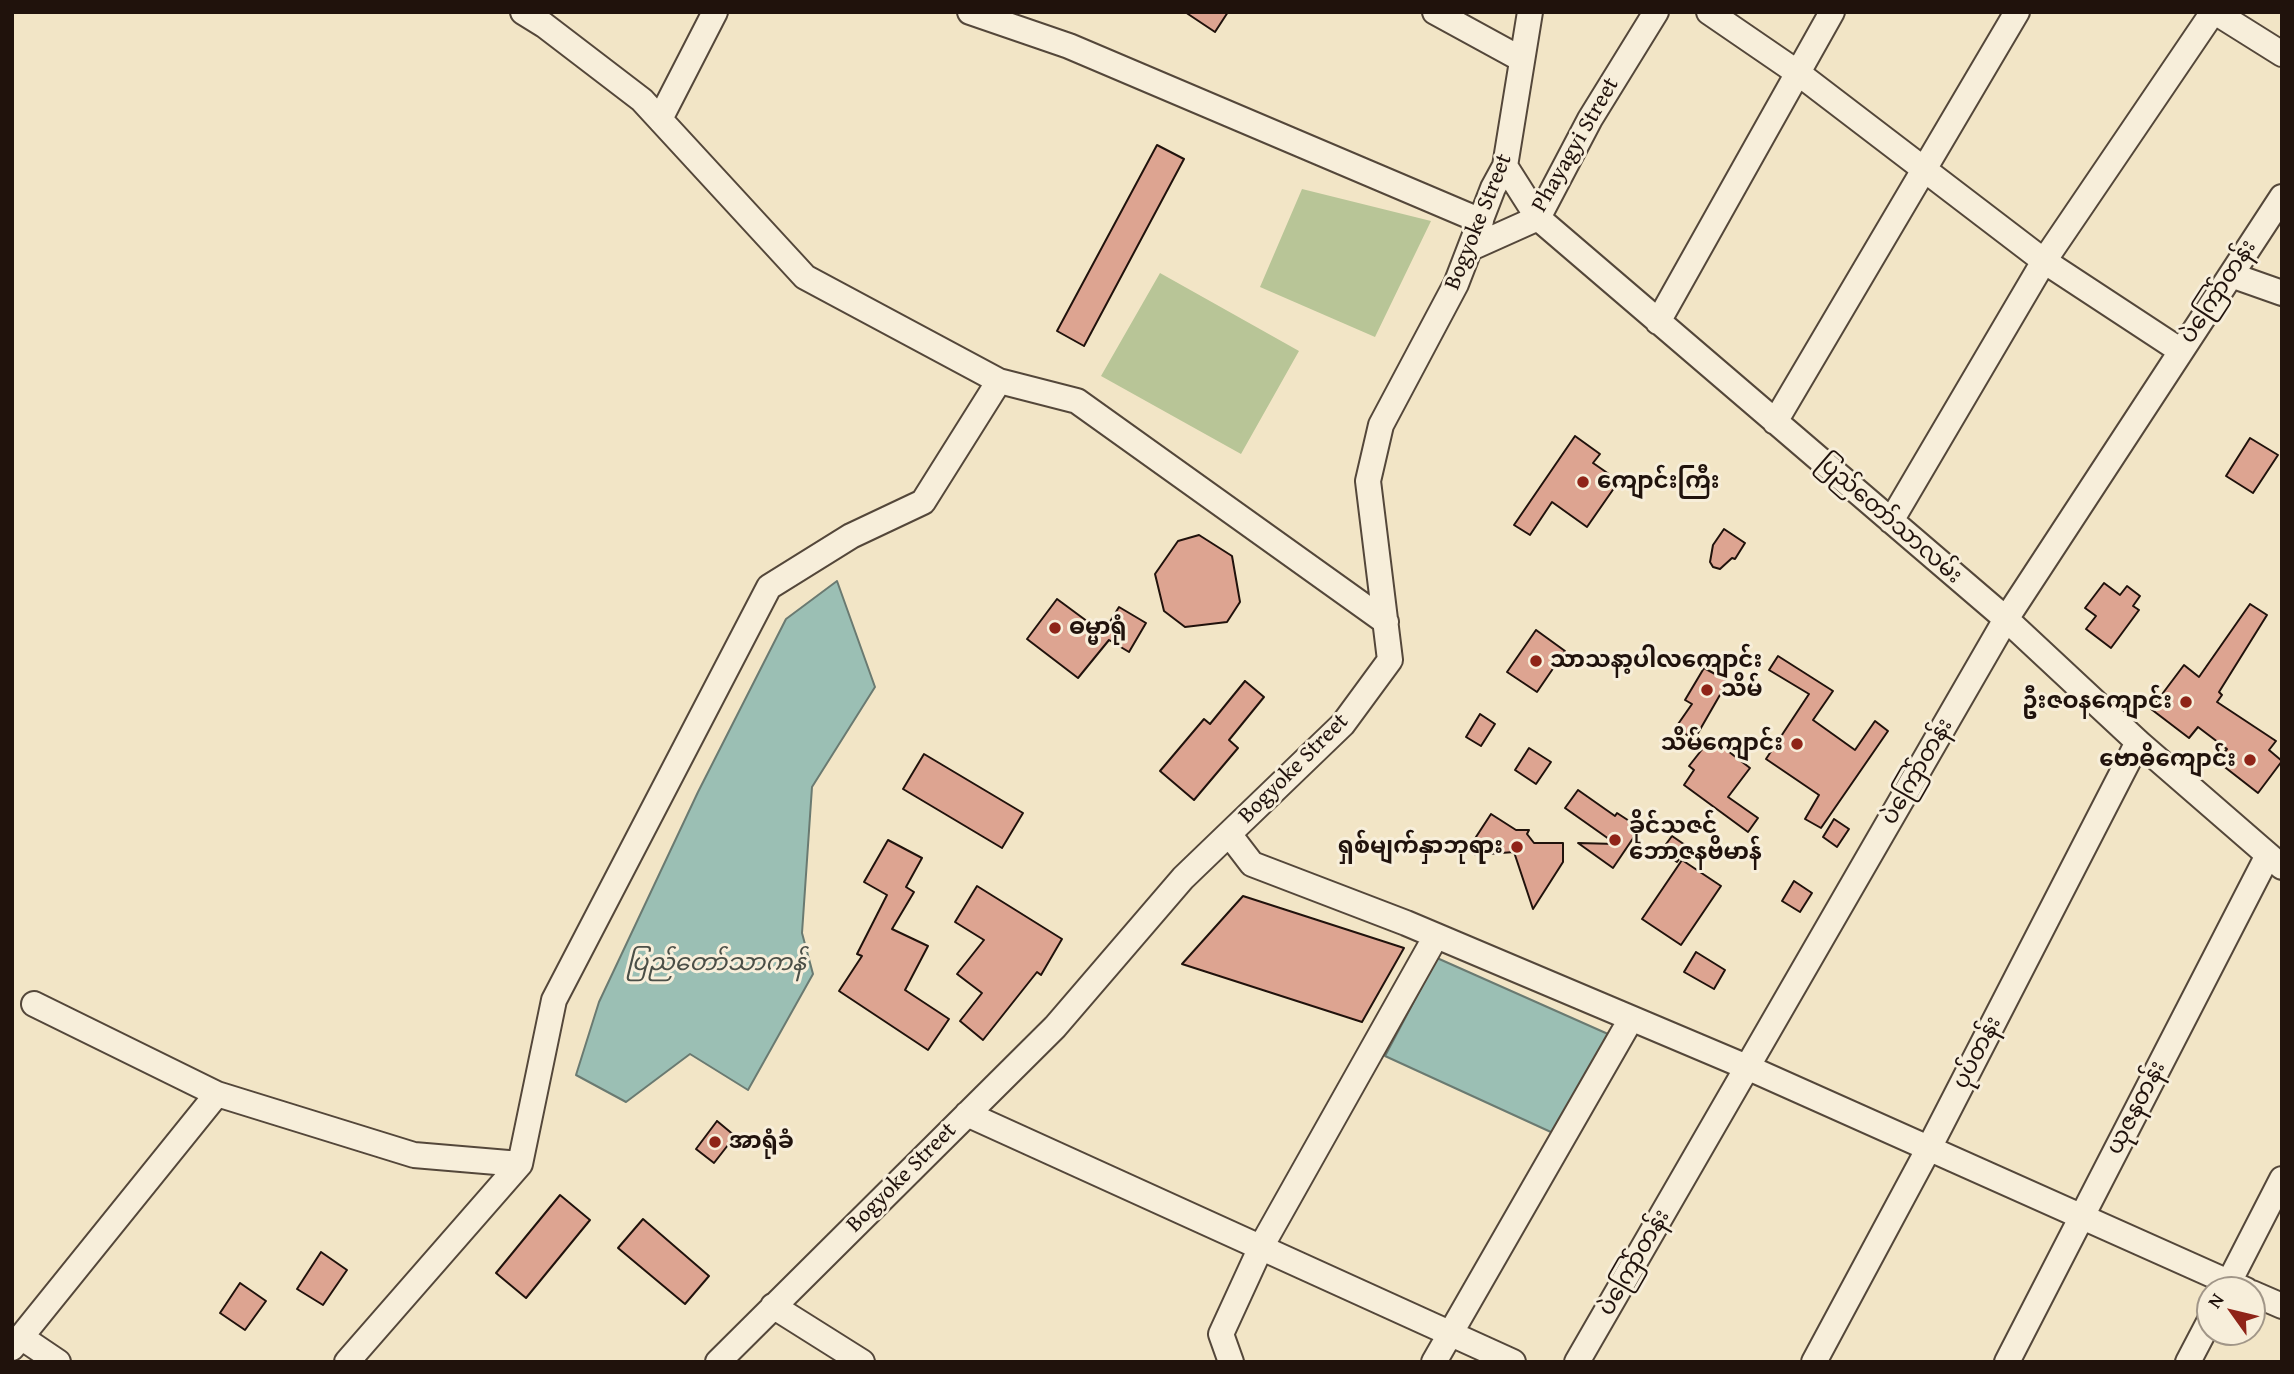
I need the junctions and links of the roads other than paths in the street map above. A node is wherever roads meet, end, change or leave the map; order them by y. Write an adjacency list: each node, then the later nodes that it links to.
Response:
1 (523, 12): 14 (street)
2 (715, 12): 14 (street)
3 (970, 12): 19 (street)
4 (1435, 12): 12 (street)
5 (1530, 12): 12 (street, Bogyoke Street)
6 (1656, 12): 18 (street, Phayagyi Street)
7 (1709, 12): 13 (street)
8 (1832, 12): 13 (street)
9 (2017, 12): 16 (street)
10 (2214, 12): 11 (street); 21 (street)
11 (2282, 54)
12 (1521, 59): 15 (street, Bogyoke Street)
13 (1798, 73): 16 (street); 24 (street)
14 (660, 119): 26 (street)
15 (1505, 166): 18 (street, ပြည်တော်သာလမ်း); 19 (street, Bogyoke Street)
16 (1925, 168): 21 (street); 27 (street)
17 (2282, 197): 22 (street, ပဲကြော်တန်း)
18 (1538, 218): 20 (street, Phayagyi Street); 24 (street, ပြည်တော်သာလမ်း)
19 (1481, 221): 20 (street, Bogyoke Street)
20 (1471, 248): 30 (street, Bogyoke Street)
21 (2044, 261): 25 (street); 28 (street)
22 (2231, 275): 23 (street); 25 (street, ပဲကြော်တန်း)
23 (2282, 293)
24 (1658, 322): 27 (street, ပြည်တော်သာလမ်း)
25 (2181, 351): 29 (street, ပဲကြော်တန်း)
26 (999, 381): 30 (street); 41 (street)
27 (1775, 422): 28 (street, ပြည်တော်သာလမ်း)
28 (1891, 521): 29 (street, ပြည်တော်သာလမ်း)
29 (2006, 619): 31 (street, ပြည်တော်သာလမ်း); 37 (street, ပဲကြော်တန်း)
30 (1386, 622): 32 (street, Bogyoke Street)
31 (2138, 742): 33 (street, ပြည်တော်သာလမ်း); 40 (street, ပုပ်တန်း)
32 (1229, 834): 34 (street); 39 (street, Bogyoke Street)
33 (2275, 861): 43 (street, ယုဇနတန်း)
34 (1436, 936): 36 (street); 44 (street)
35 (34, 1004): 38 (street)
36 (1631, 1019): 37 (street); 48 (street)
37 (1749, 1068): 40 (street); 58 (street, ပဲကြော်တန်း)
38 (217, 1094): 41 (street); 49 (street)
39 (967, 1114): 44 (street); 47 (street, Bogyoke Street)
40 (1929, 1148): 43 (street); 59 (street, ပုပ်တန်း)
41 (520, 1164): 52 (street)
42 (2282, 1179): 46 (street)
43 (2081, 1216): 45 (street); 60 (street, ယုဇနတန်း)
44 (1261, 1247): 48 (street); 55 (street)
45 (2209, 1276)
46 (2238, 1276)
47 (773, 1306): 53 (street, Bogyoke Street); 54 (street)
48 (1450, 1333): 56 (street); 57 (street)
49 (16, 1343): 51 (street)
50 (2196, 1346): 61 (street)
51 (58, 1362)
52 (348, 1362)
53 (718, 1362)
54 (862, 1362)
55 (1231, 1362)
56 (1434, 1362)
57 (1513, 1362)
58 (1577, 1362)
59 (1814, 1362)
60 (2007, 1362)
61 (2188, 1362)

